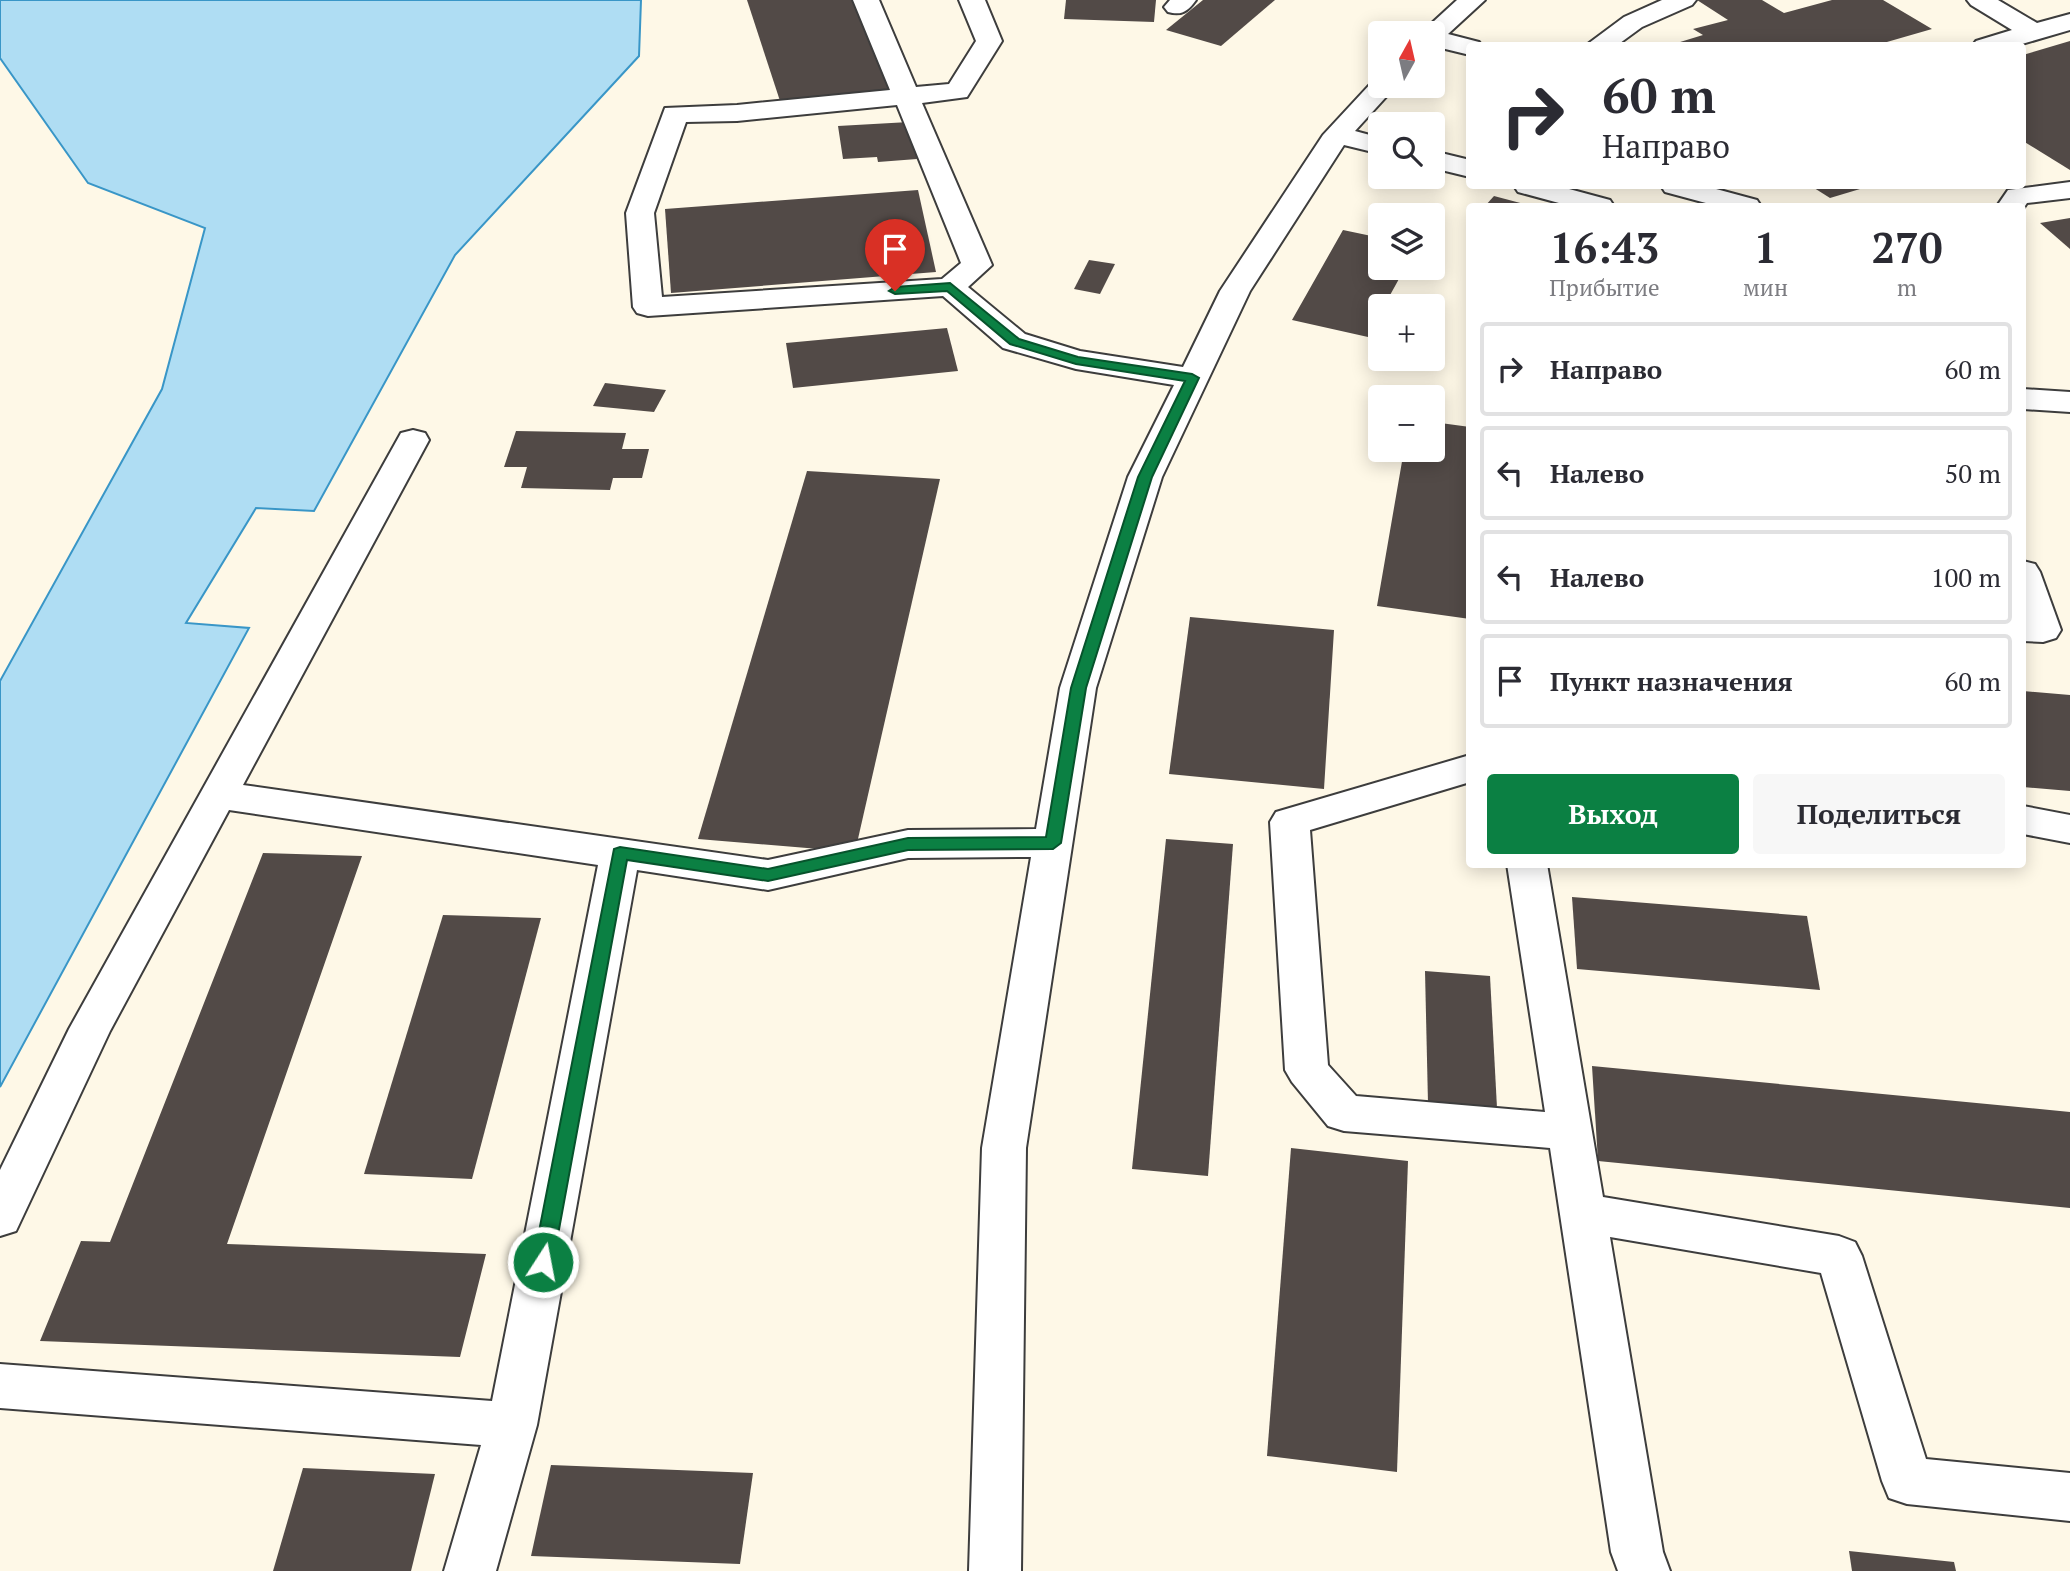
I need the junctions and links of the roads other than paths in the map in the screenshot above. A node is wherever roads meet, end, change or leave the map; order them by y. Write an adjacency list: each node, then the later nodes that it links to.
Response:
1 (866, 0): 13 (street)
2 (972, 0): 13 (street)
3 (1472, 0): 7 (street)
4 (1683, 0): 10 (street)
5 (1980, 0): 8 (street)
6 (2070, 22): 8 (street)
7 (1446, 24)
8 (2033, 32): 11 (street)
9 (1446, 40): 12 (street)
10 (1604, 42)
11 (1999, 42)
12 (1466, 46)
13 (909, 97): 25 (street); 25 (street)
14 (1372, 98): 15 (street)
15 (1337, 135): 16 (street); 26 (street)
16 (1368, 143)
17 (1445, 162): 18 (street)
18 (1466, 168)
19 (1539, 189): 22 (street)
20 (1686, 189): 23 (street)
21 (2070, 190): 24 (street)
22 (1589, 203)
23 (1737, 203)
24 (2013, 203)
25 (950, 287): 26 (street)
26 (1192, 378): 36 (street)
27 (2026, 399): 28 (street)
28 (2070, 402)
29 (412, 440): 33 (street)
30 (2026, 581): 31 (street)
31 (2026, 629)
32 (1466, 769): 39 (street)
33 (218, 795): 37 (street); 41 (street)
34 (2026, 821): 35 (street)
35 (2070, 829)
36 (1053, 843): 37 (street); 46 (street)
37 (620, 853): 43 (street)
38 (1528, 868): 39 (street)
39 (1570, 1132): 40 (street)
40 (1583, 1213): 44 (street); 47 (street)
41 (0, 1217)
42 (0, 1386): 43 (street)
43 (512, 1425): 45 (street)
44 (2070, 1497)
45 (470, 1571)
46 (995, 1571)
47 (1644, 1571)

